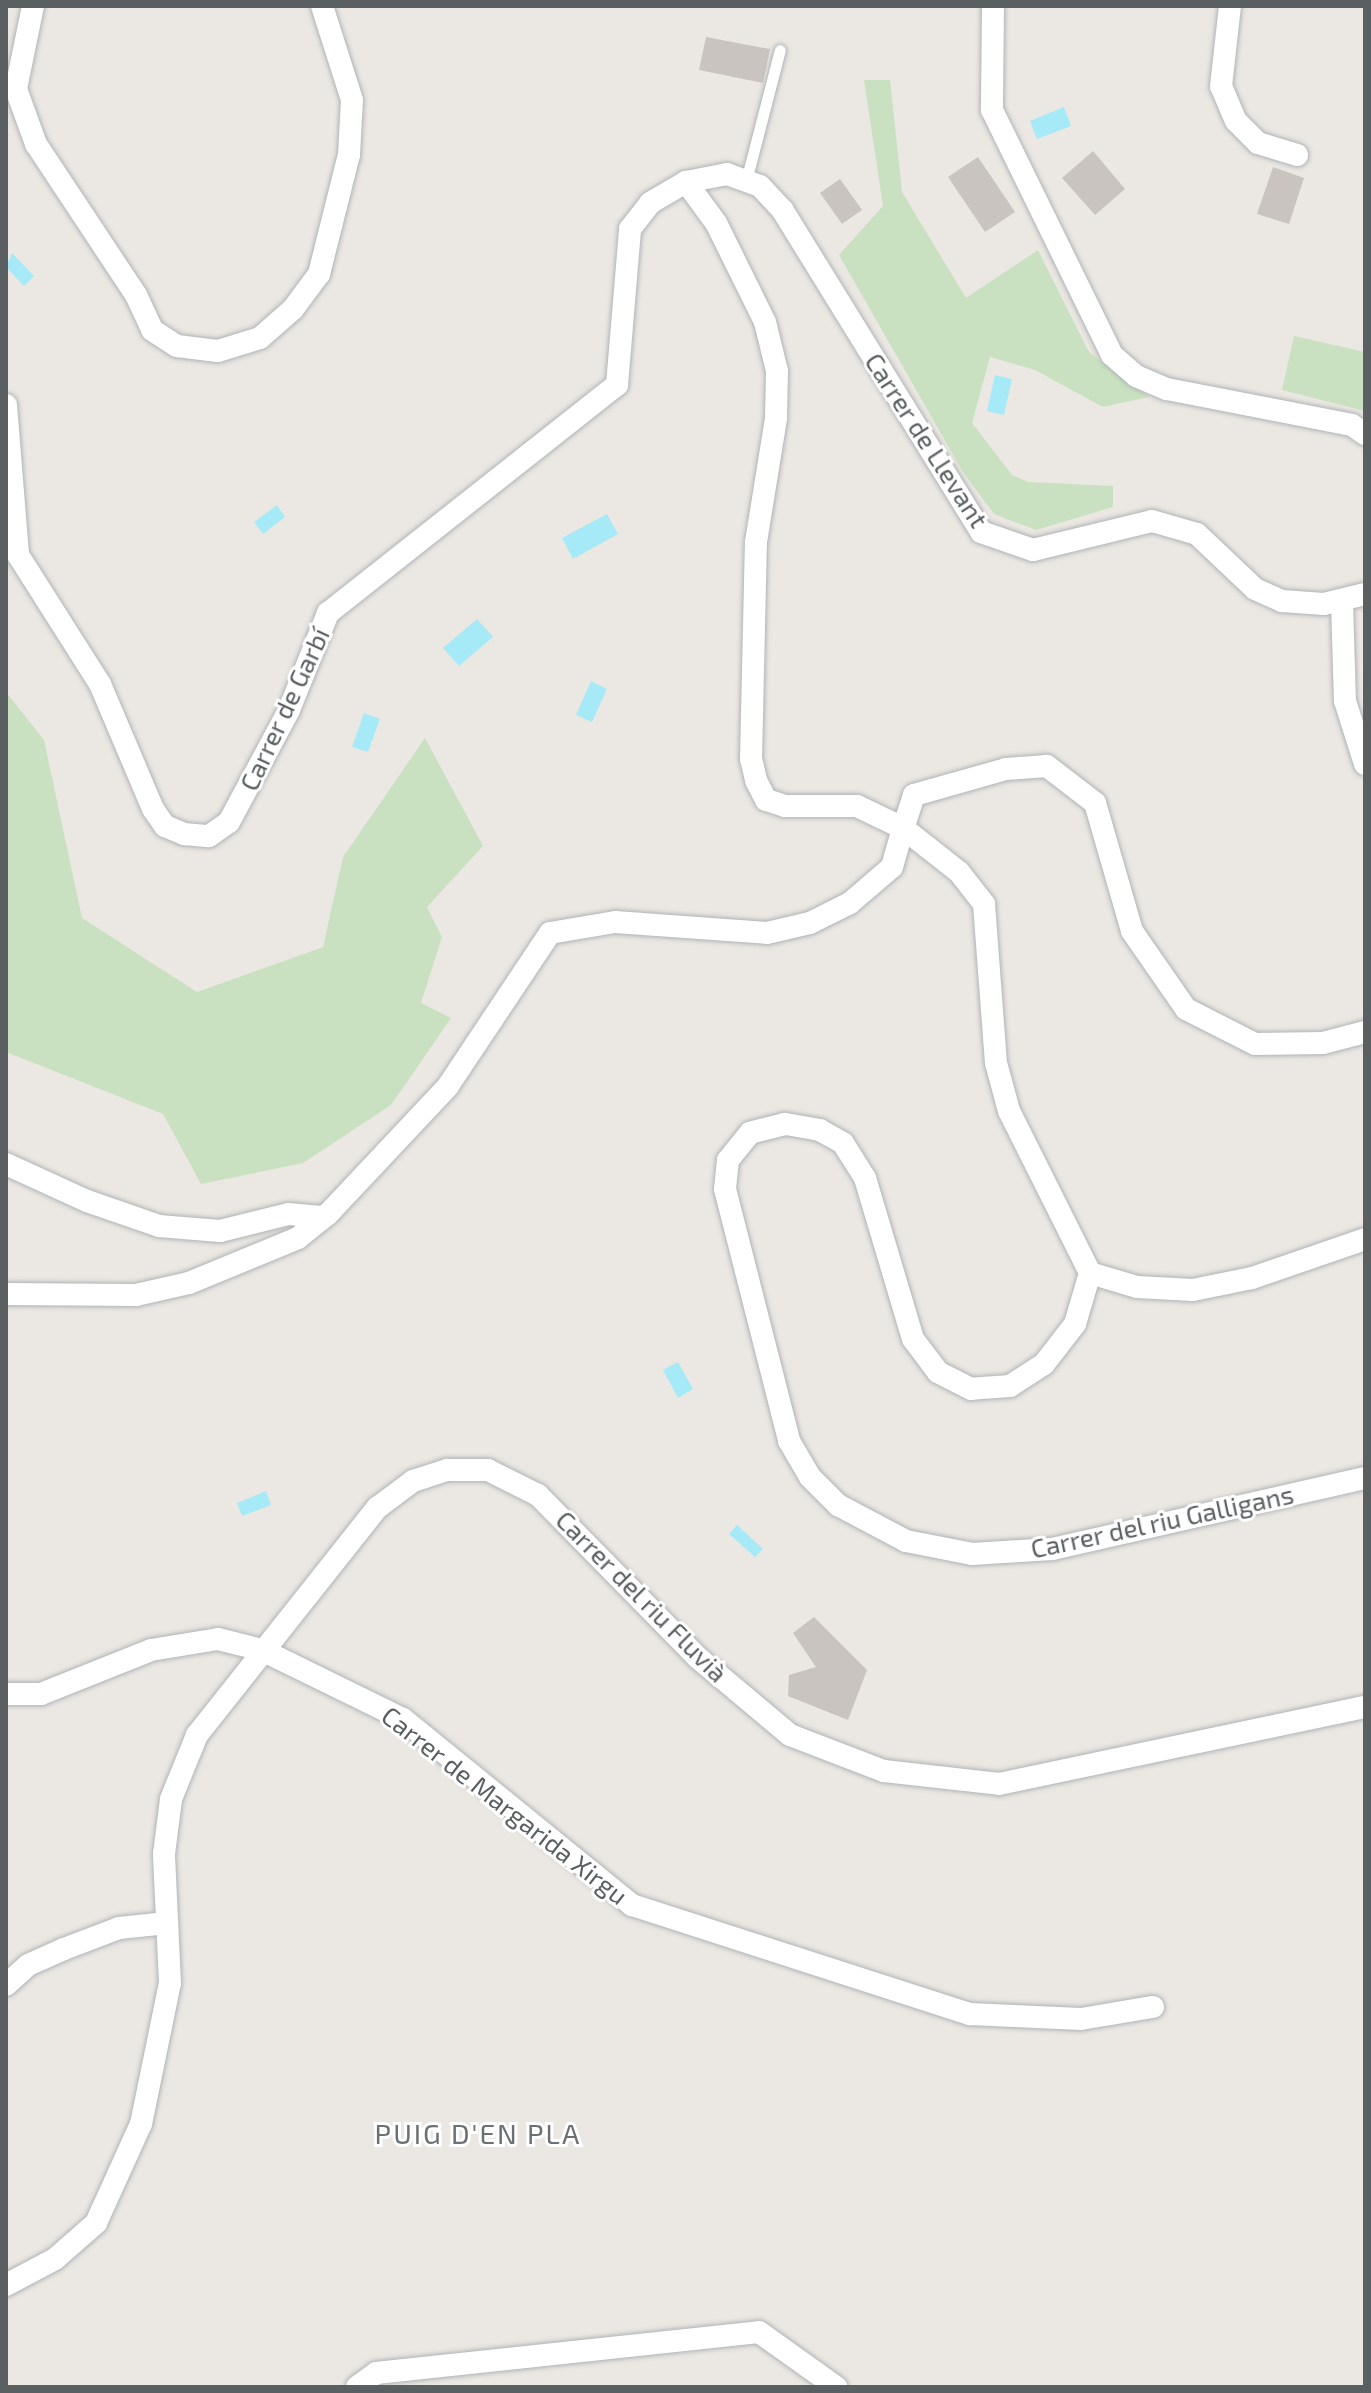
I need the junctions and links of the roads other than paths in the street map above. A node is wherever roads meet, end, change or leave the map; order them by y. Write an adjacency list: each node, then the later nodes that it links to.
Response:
1 (33, 6): 2 (street)
2 (322, 6)
3 (993, 6): 10 (street)
4 (1230, 6): 6 (street)
5 (780, 50): 7 (lane)
6 (1297, 155)
7 (746, 181): 8 (street); 12 (street, Carrer de Llevant)
8 (686, 182): 9 (street, Carrer de Garbí); 14 (street)
9 (6, 405)
10 (1365, 434)
11 (1365, 594): 12 (street, Carrer de Llevant)
12 (1342, 602): 13 (street)
13 (1365, 764)
14 (903, 828): 15 (street); 17 (street); 19 (street)
15 (1365, 1032)
16 (6, 1164): 17 (street)
17 (324, 1217): 20 (street)
18 (1365, 1239): 19 (street)
19 (1090, 1273): 21 (street, Carrer del riu Galligans)
20 (6, 1294)
21 (1365, 1478)
22 (262, 1650): 23 (street, Carrer de Margarida Xirgu); 24 (street, Carrer del riu Fluvià); 25 (street, Carrer del riu Fluvià); 27 (street, Carrer de Margarida Xirgu)
23 (6, 1694)
24 (1365, 1707)
25 (167, 1923): 26 (street); 28 (street, Carrer del riu Fluvià)
26 (6, 1985)
27 (1153, 2007)
28 (6, 2285)
29 (357, 2387): 30 (street)
30 (836, 2387)

